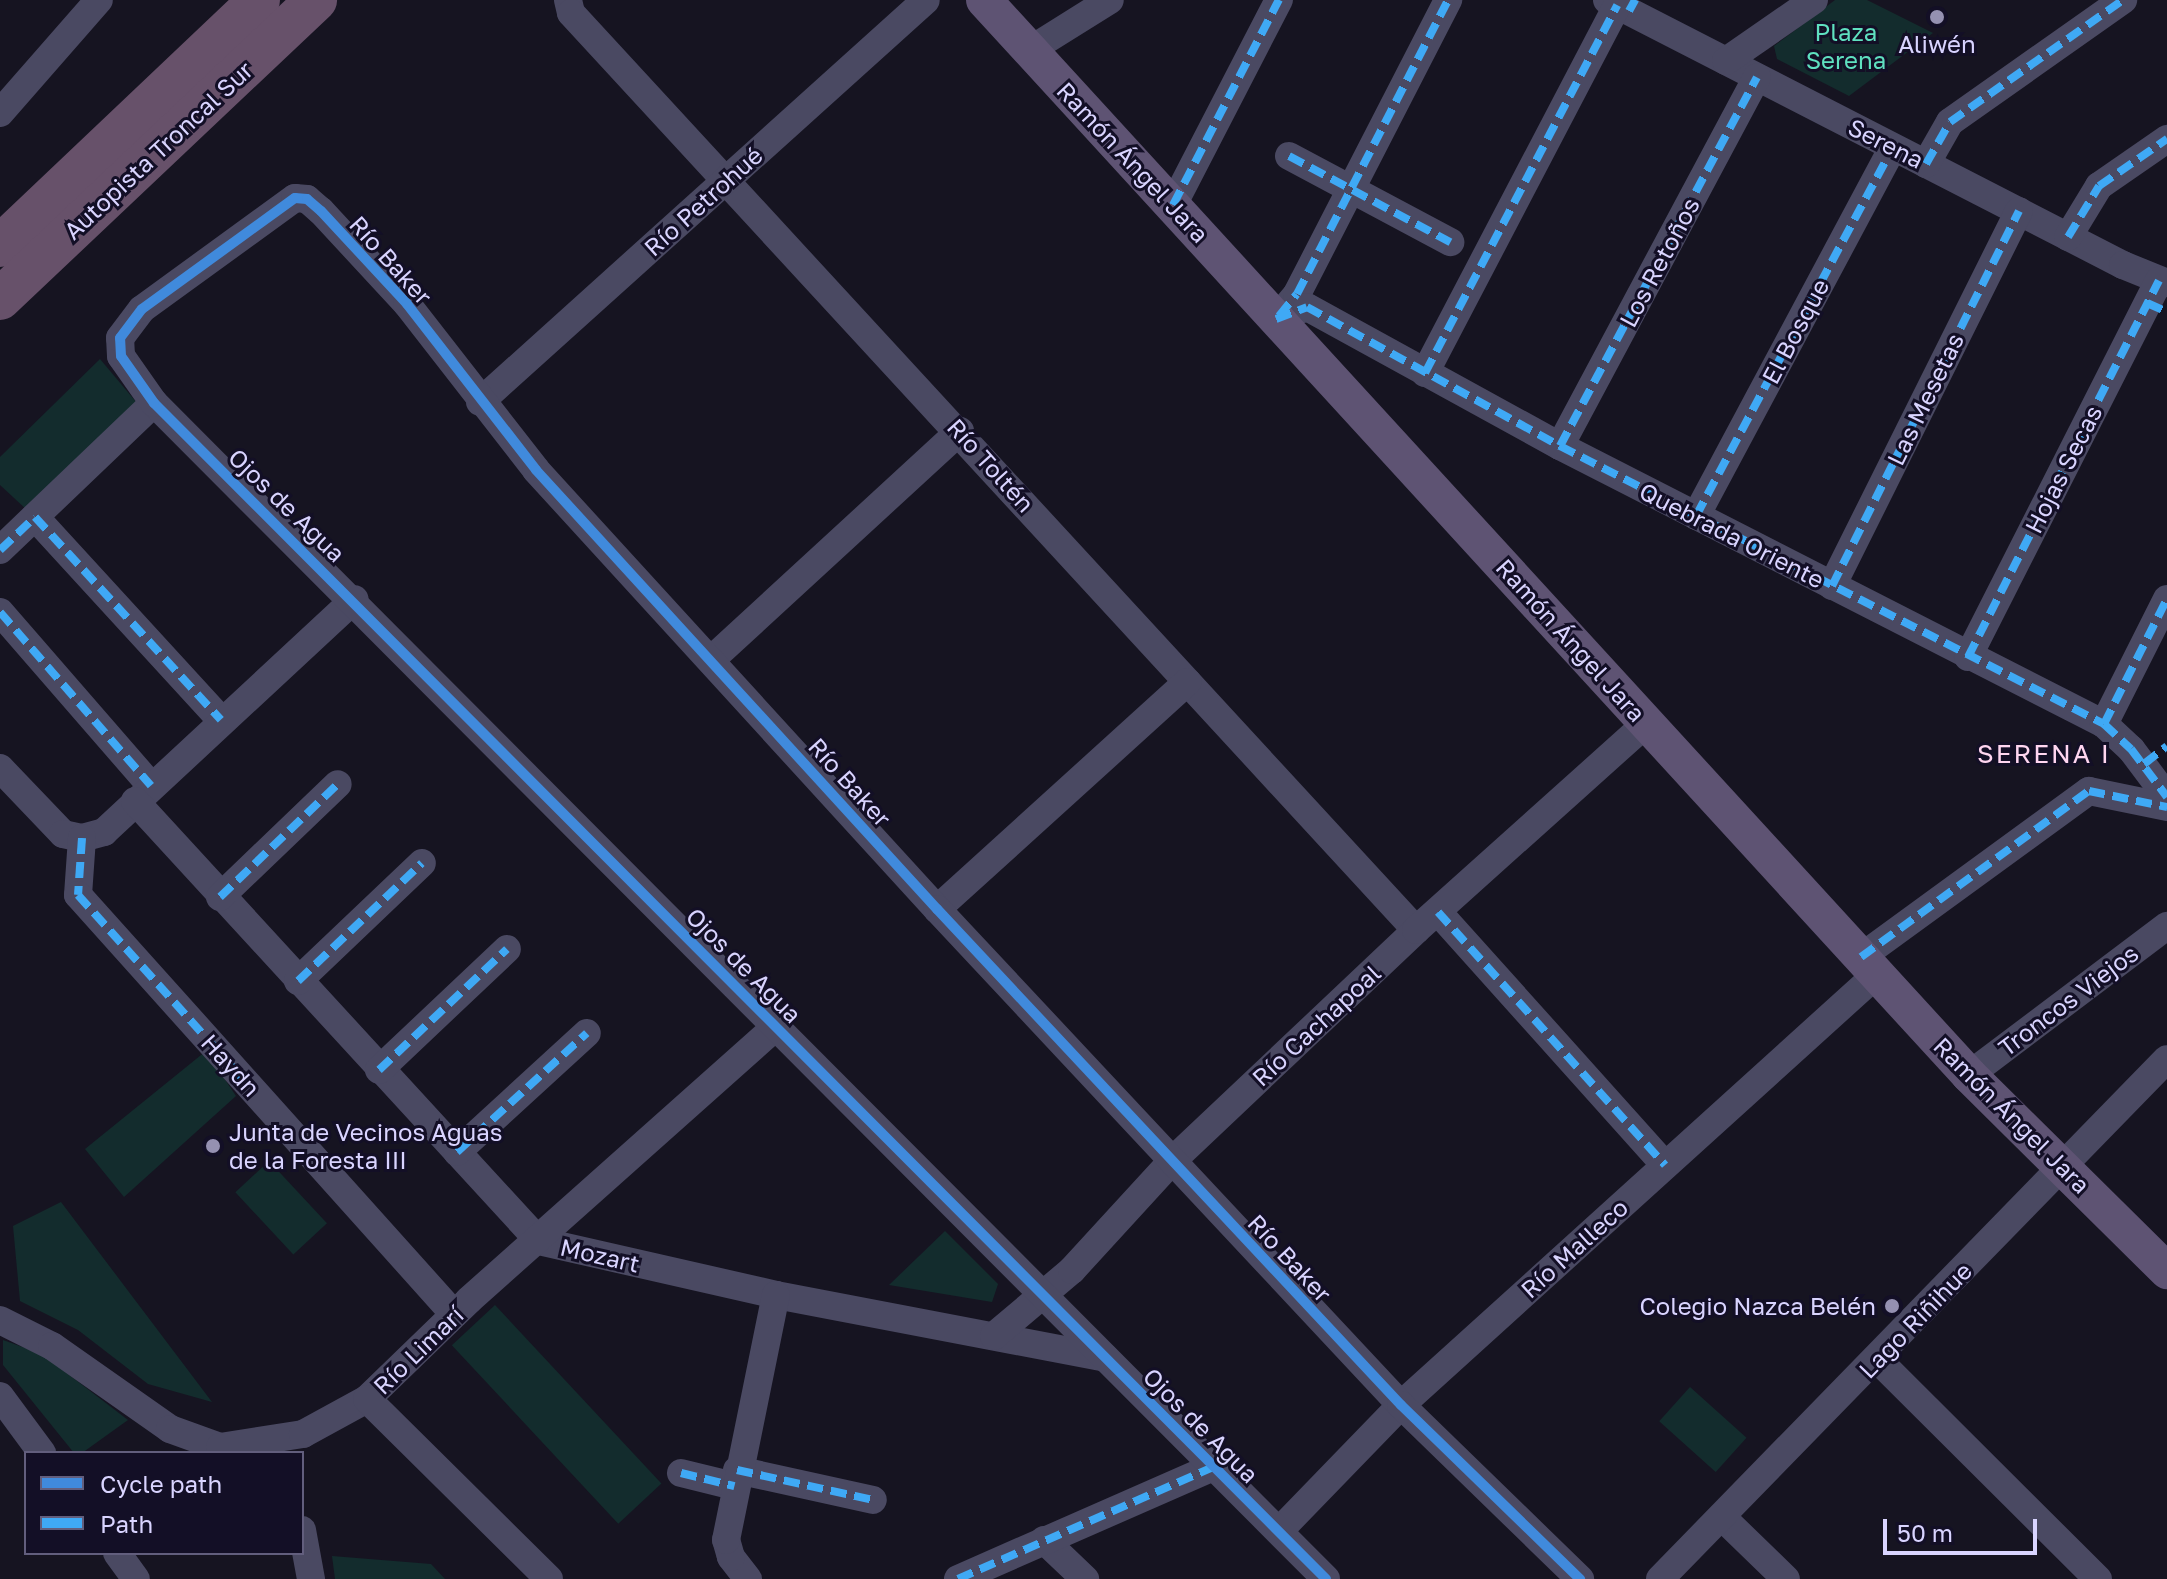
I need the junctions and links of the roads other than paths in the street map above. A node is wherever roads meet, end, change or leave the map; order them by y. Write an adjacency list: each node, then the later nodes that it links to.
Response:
1 (99, 0): 16 (street)
2 (259, 0): 27 (highway, Autopista Troncal Sur)
3 (316, 0): 29 (highway, Autopista Troncal Sur)
4 (568, 0): 21 (street, Río Toltén)
5 (926, 0): 21 (street, Río Petrohué)
6 (984, 0): 13 (main road, Ramón Ángel Jara)
7 (1110, 0): 13 (street)
8 (1279, 0): 23 (street)
9 (1448, 0): 22 (street)
10 (1814, 0): 14 (street)
11 (2123, 0): 20 (street)
12 (1622, 4): 14 (street, Serena); 31 (street)
13 (1030, 50): 23 (main road, Ramón Ángel Jara)
14 (1726, 61): 15 (street, Serena)
15 (1757, 77): 18 (street, Serena); 36 (street, Los Retoños)
16 (0, 113)
17 (2167, 139): 25 (street)
18 (1893, 147): 20 (street, Serena); 37 (street, El Bosque)
19 (1289, 156): 22 (street)
20 (1926, 164): 24 (street, Serena)
21 (727, 179): 33 (street, Río Petrohué); 35 (street, Río Toltén)
22 (1348, 188): 26 (street); 30 (street)
23 (1173, 205): 30 (main road, Ramón Ángel Jara)
24 (2019, 211): 25 (street, Serena); 40 (street, Las Mesetas)
25 (2068, 237): 28 (street, Serena)
26 (1450, 242)
27 (0, 246)
28 (2160, 295): 44 (street, Hojas Secas)
29 (0, 299)
30 (1276, 319): 31 (street, Quebrada Oriente); 48 (main road, Ramón Ángel Jara)
31 (1425, 373): 36 (street, Quebrada Oriente)
32 (136, 378): 33 (street, Río Baker); 34 (street, Ojos de Agua)
33 (480, 402): 45 (street, Río Baker)
34 (154, 403): 38 (street); 41 (street, Ojos de Agua)
35 (960, 431): 45 (street); 46 (street, Río Toltén)
36 (1560, 446): 37 (street, Quebrada Oriente)
37 (1696, 516): 40 (street, Quebrada Oriente)
38 (35, 517): 39 (street); 47 (street)
39 (0, 550)
40 (1832, 586): 44 (street, Quebrada Oriente)
41 (355, 599): 47 (street); 64 (street, Ojos de Agua)
42 (2167, 599): 49 (street)
43 (0, 612): 52 (street, Mozart)
44 (1968, 657): 49 (street, Quebrada Oriente)
45 (712, 659): 58 (street, Río Baker)
46 (1187, 682): 58 (street); 59 (street, Río Toltén)
47 (221, 720): 52 (street)
48 (1647, 723): 59 (street, Río Cachapoal); 62 (main road, Ramón Ángel Jara)
49 (2104, 724): 53 (street, Quebrada Oriente)
50 (0, 768): 55 (street)
51 (338, 784): 57 (street)
52 (143, 794): 55 (street); 57 (street, Mozart)
53 (2167, 797)
54 (2167, 807): 62 (street, Río Malleco)
55 (82, 838): 77 (street, Haydn)
56 (422, 863): 63 (street)
57 (220, 897): 63 (street, Mozart)
58 (937, 909): 70 (street, Río Baker)
59 (1427, 921): 70 (street, Río Cachapoal); 71 (street, Río Toltén)
60 (2167, 926): 68 (street, Troncos Viejos)
61 (507, 949): 67 (street)
62 (1869, 965): 68 (main road, Ramón Ángel Jara); 71 (street, Río Malleco)
63 (298, 981): 67 (street, Mozart)
64 (776, 1026): 73 (street, Río Limarí); 75 (street, Ojos de Agua)
65 (587, 1033): 69 (street)
66 (2167, 1059): 72 (street, Lago Riñihue)
67 (379, 1070): 69 (street, Mozart)
68 (1969, 1075): 72 (main road, Ramón Ángel Jara)
69 (457, 1152): 73 (street, Mozart)
70 (1172, 1161): 75 (street, Río Cachapoal); 84 (street, Río Baker)
71 (1665, 1165): 84 (street, Río Malleco)
72 (2064, 1168): 74 (main road, Ramón Ángel Jara); 81 (street, Lago Riñihue)
73 (539, 1241): 76 (street, Mozart); 77 (street, Río Limarí)
74 (2167, 1271)
75 (1042, 1292): 79 (street, Río Cachapoal); 80 (street, Ojos de Agua)
76 (776, 1295): 79 (street, Mozart); 89 (street)
77 (454, 1314): 83 (street, Río Limarí)
78 (0, 1320): 85 (street, Río Limarí)
79 (994, 1336): 80 (street, Mozart)
80 (1105, 1358): 87 (street, Ojos de Agua)
81 (1877, 1359): 91 (street, Lago Riñihue); 106 (street)
82 (0, 1396): 86 (street)
83 (367, 1399): 85 (street, Río Limarí); 98 (street)
84 (1401, 1405): 92 (street, Río Malleco); 103 (street, Río Baker)
85 (286, 1445)
86 (41, 1451)
87 (1213, 1467): 92 (street, Ojos de Agua); 93 (street)
88 (681, 1473): 89 (street)
89 (735, 1478): 90 (street); 99 (street)
90 (873, 1500)
91 (1722, 1517): 104 (street, Lago Riñihue); 105 (street)
92 (1280, 1530): 102 (street, Ojos de Agua)
93 (1044, 1540): 100 (street); 101 (street)
94 (304, 1541): 97 (street)
95 (118, 1555): 96 (street)
96 (136, 1579)
97 (311, 1579)
98 (549, 1579)
99 (748, 1579)
100 (958, 1579)
101 (1085, 1579)
102 (1326, 1579)
103 (1580, 1579)
104 (1660, 1579)
105 (1786, 1579)
106 (2098, 1579)

